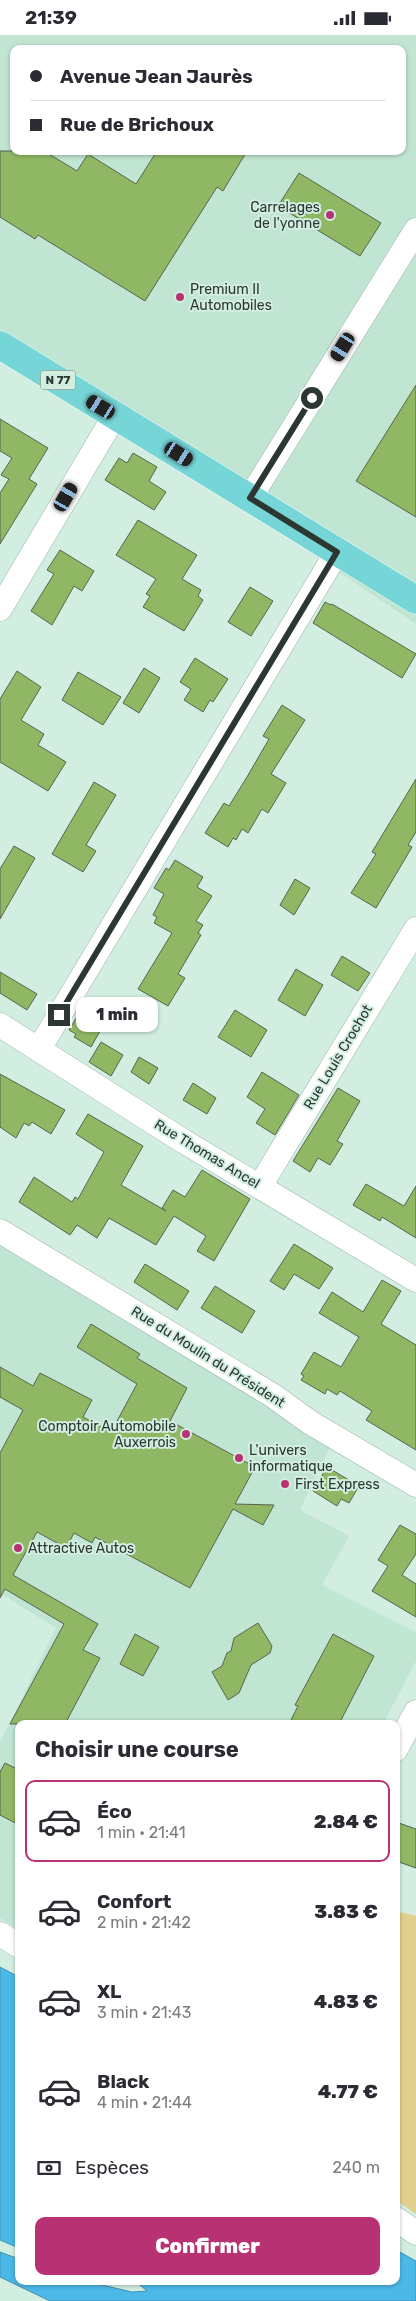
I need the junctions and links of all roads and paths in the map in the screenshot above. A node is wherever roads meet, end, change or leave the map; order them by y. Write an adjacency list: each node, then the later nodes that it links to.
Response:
1 (416, 230): 4 (street)
2 (0, 345): 3 (main road, N 77)
3 (115, 415): 4 (main road, N 77); 7 (street)
4 (250, 498): 5 (main road, N 77)
5 (337, 552): 6 (main road, N 77); 10 (street)
6 (416, 600)
7 (0, 609)
8 (416, 929): 11 (street, Rue Louis Crochot)
9 (0, 1025): 10 (street, Rue Thomas Ancel)
10 (39, 1049): 11 (street, Rue Thomas Ancel)
11 (260, 1186): 13 (street, Rue Thomas Ancel)
12 (0, 1231): 14 (street, Rue du Moulin du Président)
13 (416, 1280)
14 (416, 1485)
15 (416, 1711): 16 (street)
16 (400, 1741)
17 (0, 1934): 18 (street)
18 (15, 1943)
19 (400, 2222): 20 (street)
20 (416, 2233)

